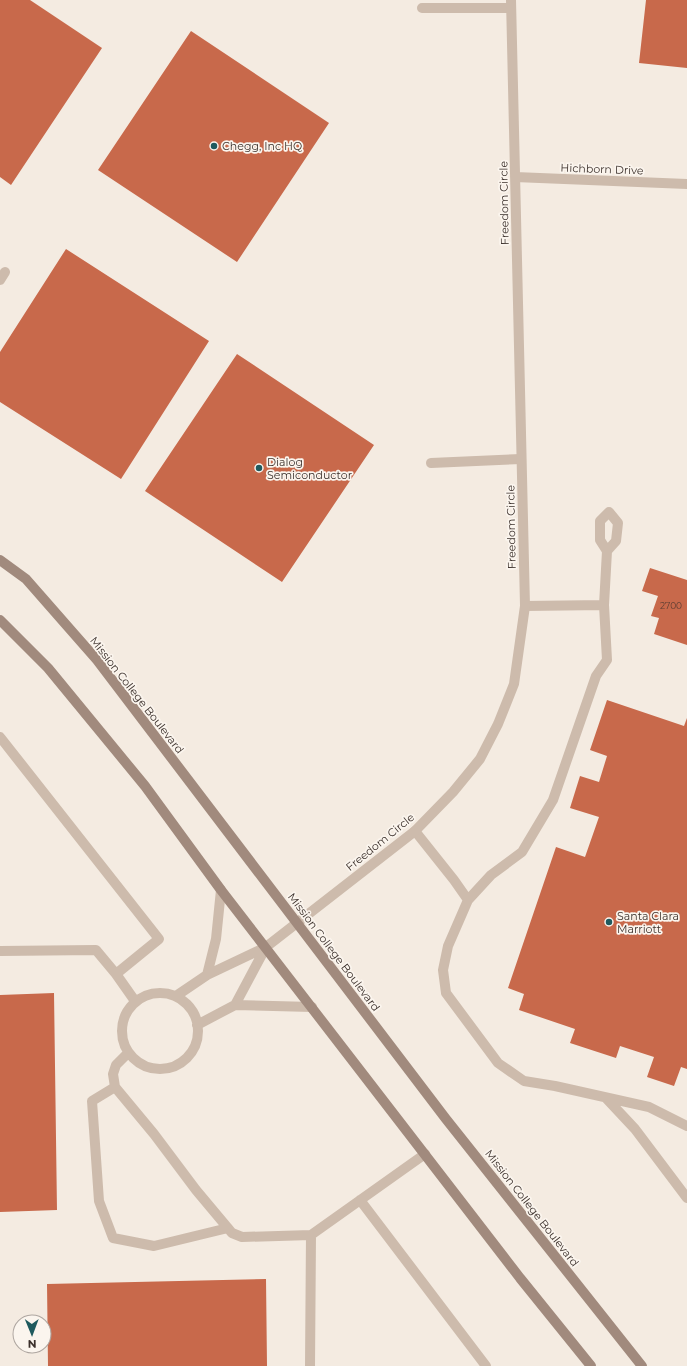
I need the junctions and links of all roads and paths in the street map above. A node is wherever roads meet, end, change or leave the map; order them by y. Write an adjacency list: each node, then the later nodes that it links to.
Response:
1 (511, 4): 2 (street); 3 (street, Freedom Circle)
2 (422, 8)
3 (515, 177): 4 (street, Hichborn Drive); 5 (street, Freedom Circle)
4 (687, 184)
5 (522, 460): 6 (street); 10 (street, Freedom Circle)
6 (431, 462)
7 (607, 551): 9 (street)
8 (0, 560): 16 (main road, Mission College Boulevard)
9 (604, 605): 10 (street); 15 (street)
10 (525, 606): 13 (street, Freedom Circle)
11 (0, 620): 14 (main road)
12 (0, 737): 19 (street)
13 (415, 831): 15 (street); 16 (street, Freedom Circle)
14 (221, 890): 17 (main road); 20 (street)
15 (468, 900): 28 (street)
16 (297, 922): 17 (street, Freedom Circle); 38 (main road, Mission College Boulevard)
17 (266, 947): 20 (street); 23 (street); 24 (main road)
18 (0, 951): 19 (street)
19 (116, 974): 22 (street)
20 (207, 975): 21 (street)
21 (176, 996): 22 (street); 25 (street)
22 (135, 1001): 26 (street)
23 (235, 1005): 24 (street); 25 (street)
24 (312, 1007): 30 (main road)
25 (197, 1024): 26 (street)
26 (128, 1053): 27 (street)
27 (116, 1088): 33 (street); 33 (street)
28 (606, 1098): 29 (street); 31 (street)
29 (687, 1126)
30 (425, 1154): 32 (street); 37 (main road)
31 (687, 1198)
32 (360, 1200): 34 (street); 36 (street)
33 (228, 1228): 34 (street)
34 (311, 1235): 35 (street)
35 (310, 1366)
36 (486, 1366)
37 (591, 1366)
38 (642, 1366)

